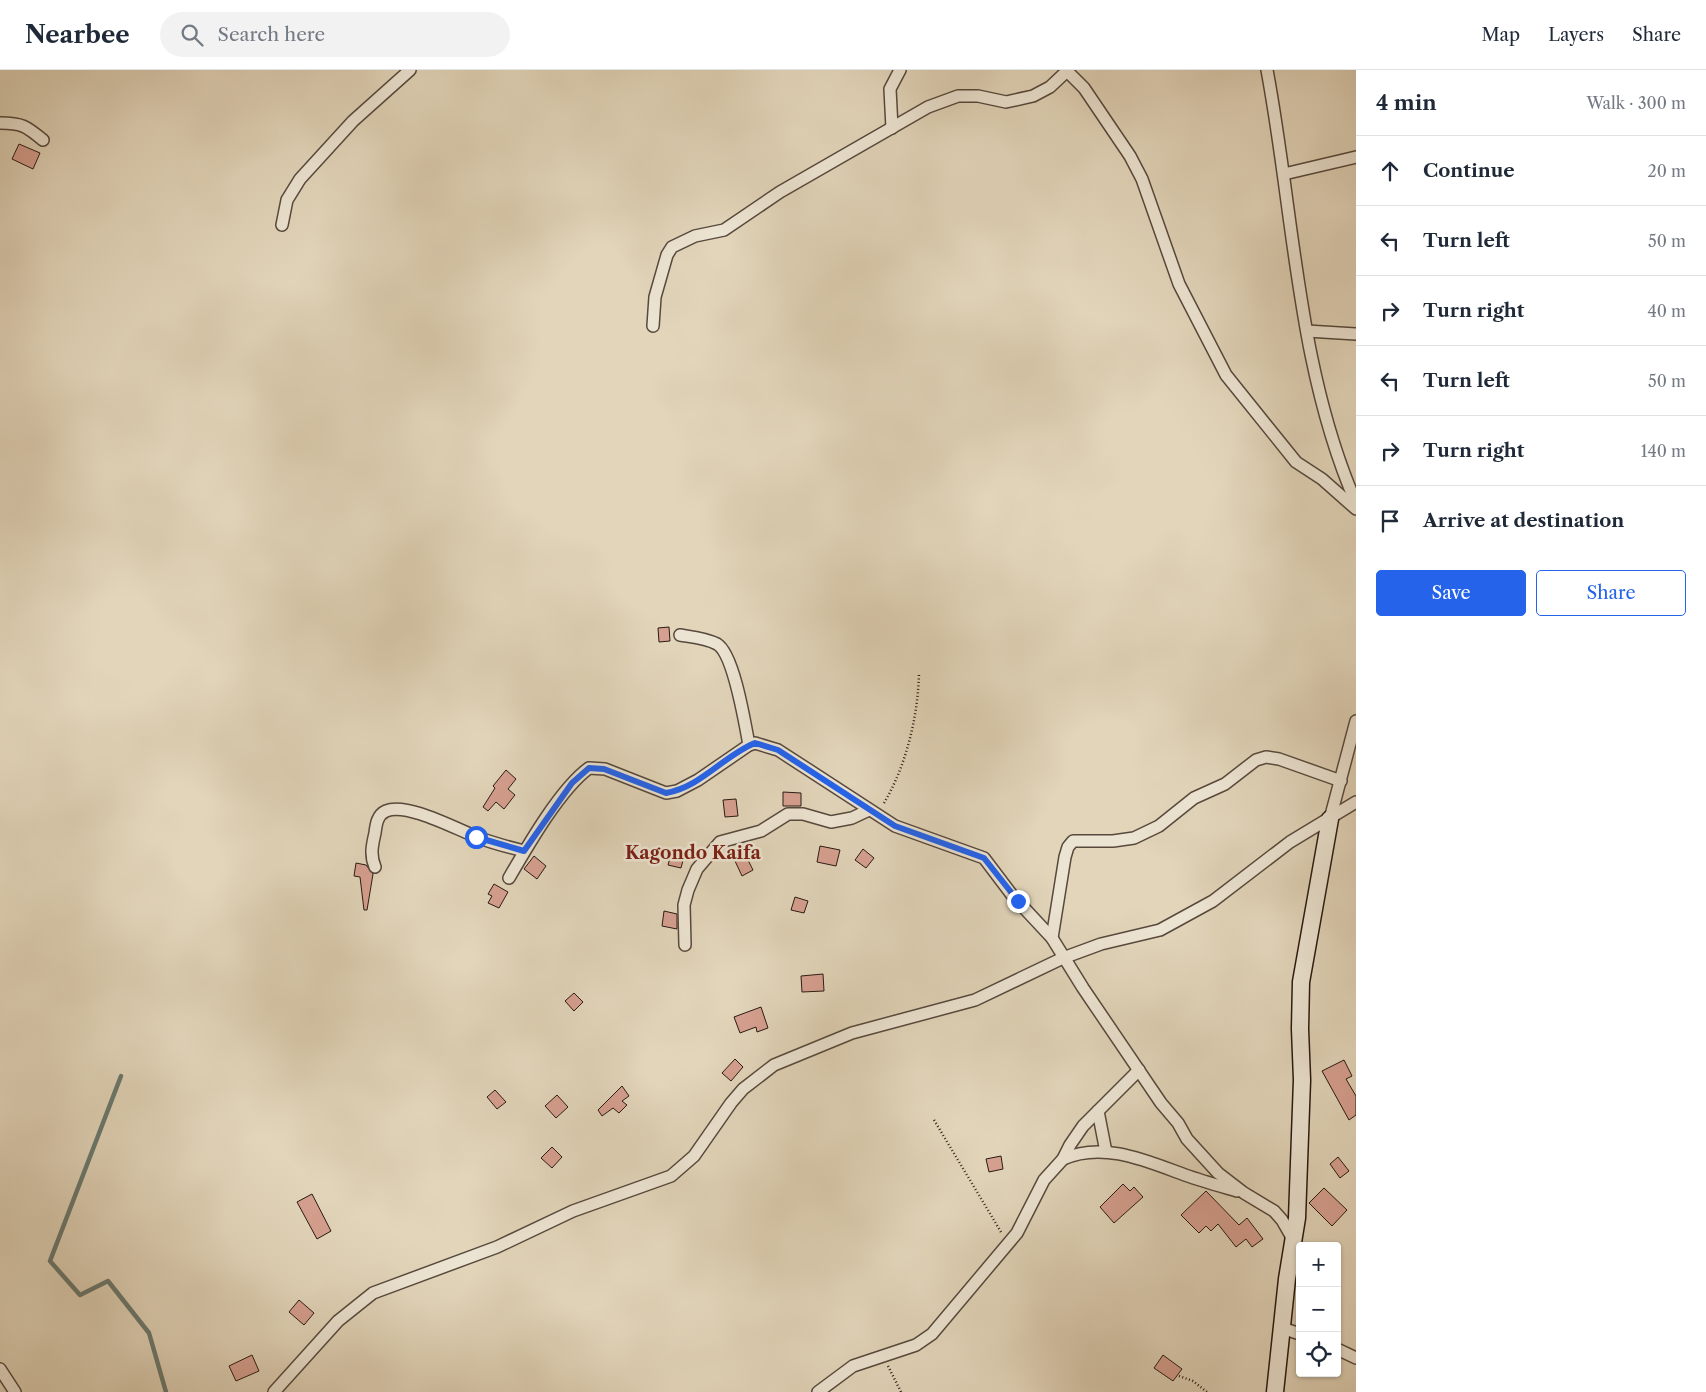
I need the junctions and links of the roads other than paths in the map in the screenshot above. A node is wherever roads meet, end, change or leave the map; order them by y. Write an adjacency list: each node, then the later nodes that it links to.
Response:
1 (410, 70): 10 (street)
2 (900, 70): 6 (street)
3 (1066, 70): 6 (street); 15 (street)
4 (1267, 70): 9 (street)
5 (0, 123): 7 (street)
6 (892, 128): 11 (street)
7 (43, 140)
8 (1356, 157): 9 (street)
9 (1284, 174): 12 (street)
10 (282, 225)
11 (653, 326)
12 (1307, 331): 13 (street); 14 (street)
13 (1356, 334)
14 (1356, 504)
15 (1356, 509)
16 (680, 636): 18 (street)
17 (1356, 721): 19 (street)
18 (749, 745): 21 (street); 23 (street)
19 (1341, 781): 22 (street); 26 (street)
20 (1356, 802): 22 (street)
21 (873, 813): 26 (street); 27 (street)
22 (1330, 819): 28 (street); 34 (street)
23 (524, 851): 24 (street); 25 (street)
24 (376, 867)
25 (509, 878)
26 (1052, 938): 28 (street)
27 (685, 945)
28 (1063, 958): 29 (street); 43 (street)
29 (1139, 1070): 30 (street); 33 (street)
30 (1098, 1111): 31 (street); 32 (street)
31 (1106, 1152): 32 (street); 33 (street)
32 (1063, 1159): 44 (street)
33 (1244, 1193): 34 (street)
34 (1294, 1241): 35 (street)
35 (1282, 1328): 36 (street); 45 (street)
36 (1296, 1333)
37 (1341, 1350): 39 (street)
38 (1341, 1350): 40 (street)
39 (1356, 1350)
40 (1356, 1358)
41 (0, 1369): 42 (street)
42 (15, 1392)
43 (274, 1392)
44 (818, 1392)
45 (1275, 1392)

